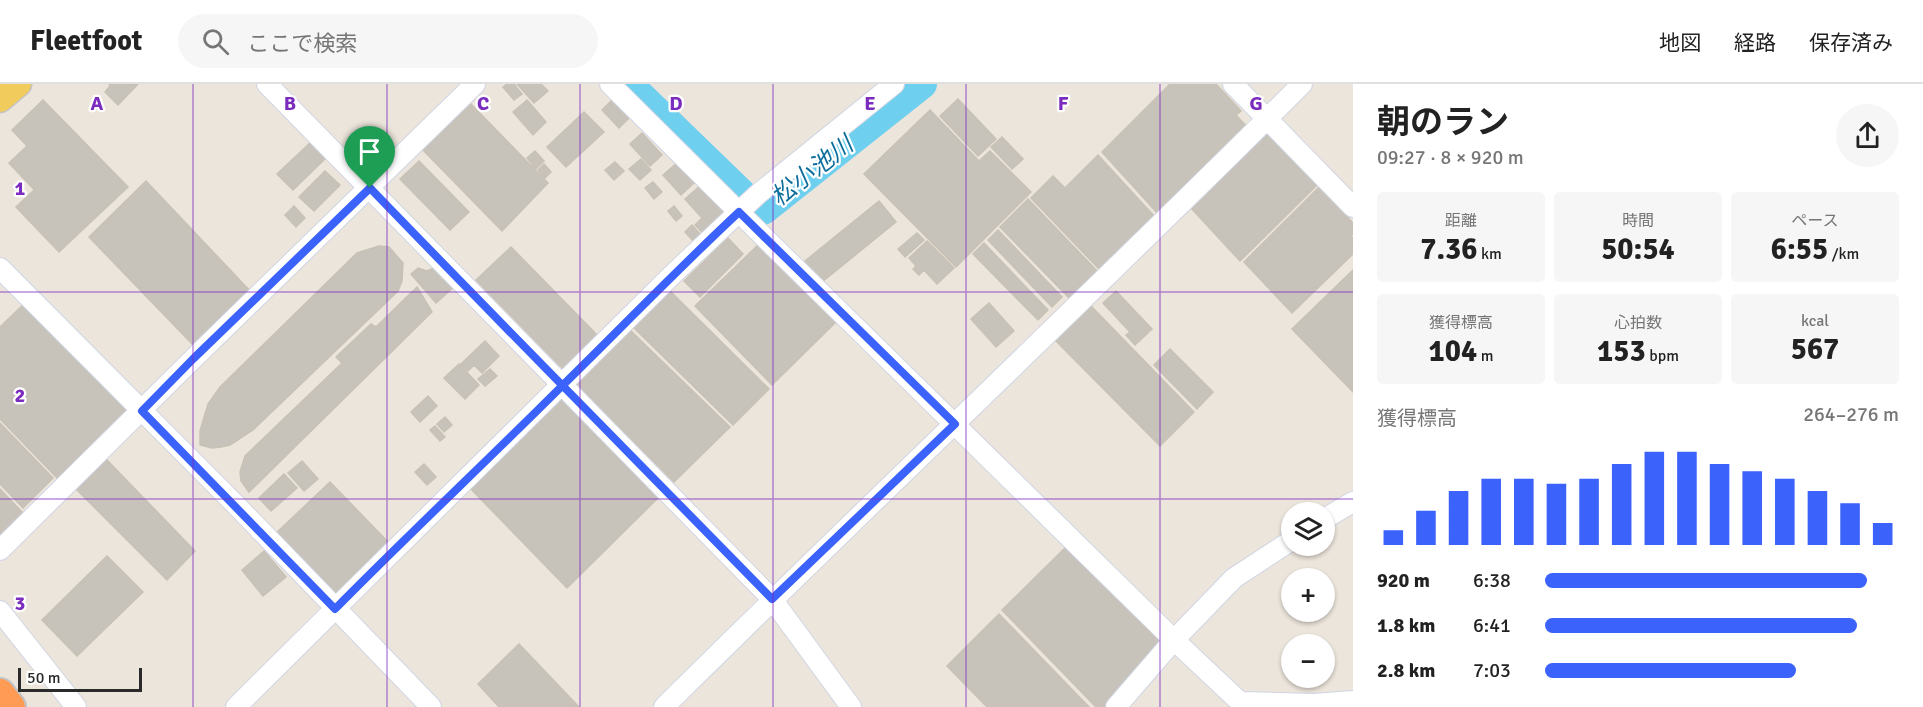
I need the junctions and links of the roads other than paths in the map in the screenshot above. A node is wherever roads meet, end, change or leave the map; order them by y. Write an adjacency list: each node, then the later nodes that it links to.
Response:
1 (19, 84): 8 (main road)
2 (267, 84): 10 (street)
3 (475, 84): 10 (street)
4 (610, 84): 11 (street)
5 (894, 84): 11 (street)
6 (1233, 84): 9 (street)
7 (1302, 84): 9 (street)
8 (0, 100)
9 (1267, 118): 12 (street); 16 (street)
10 (370, 188): 14 (street); 15 (street)
11 (747, 205): 14 (street); 16 (street)
12 (1353, 207)
13 (0, 268): 15 (street)
14 (563, 385): 21 (street); 22 (street)
15 (142, 411): 20 (street); 22 (street)
16 (955, 424): 21 (street); 24 (street)
17 (1353, 502): 18 (street)
18 (1335, 513)
19 (1281, 547): 24 (street)
20 (0, 550)
21 (772, 599): 32 (street); 33 (street)
22 (335, 609): 30 (street); 31 (street)
23 (0, 611): 29 (street)
24 (1174, 640): 27 (street); 34 (street)
25 (0, 693): 28 (highway)
26 (1353, 701): 27 (street)
27 (1244, 705)
28 (11, 707)
29 (76, 707)
30 (236, 707)
31 (431, 707)
32 (664, 707)
33 (851, 707)
34 (1116, 707)

